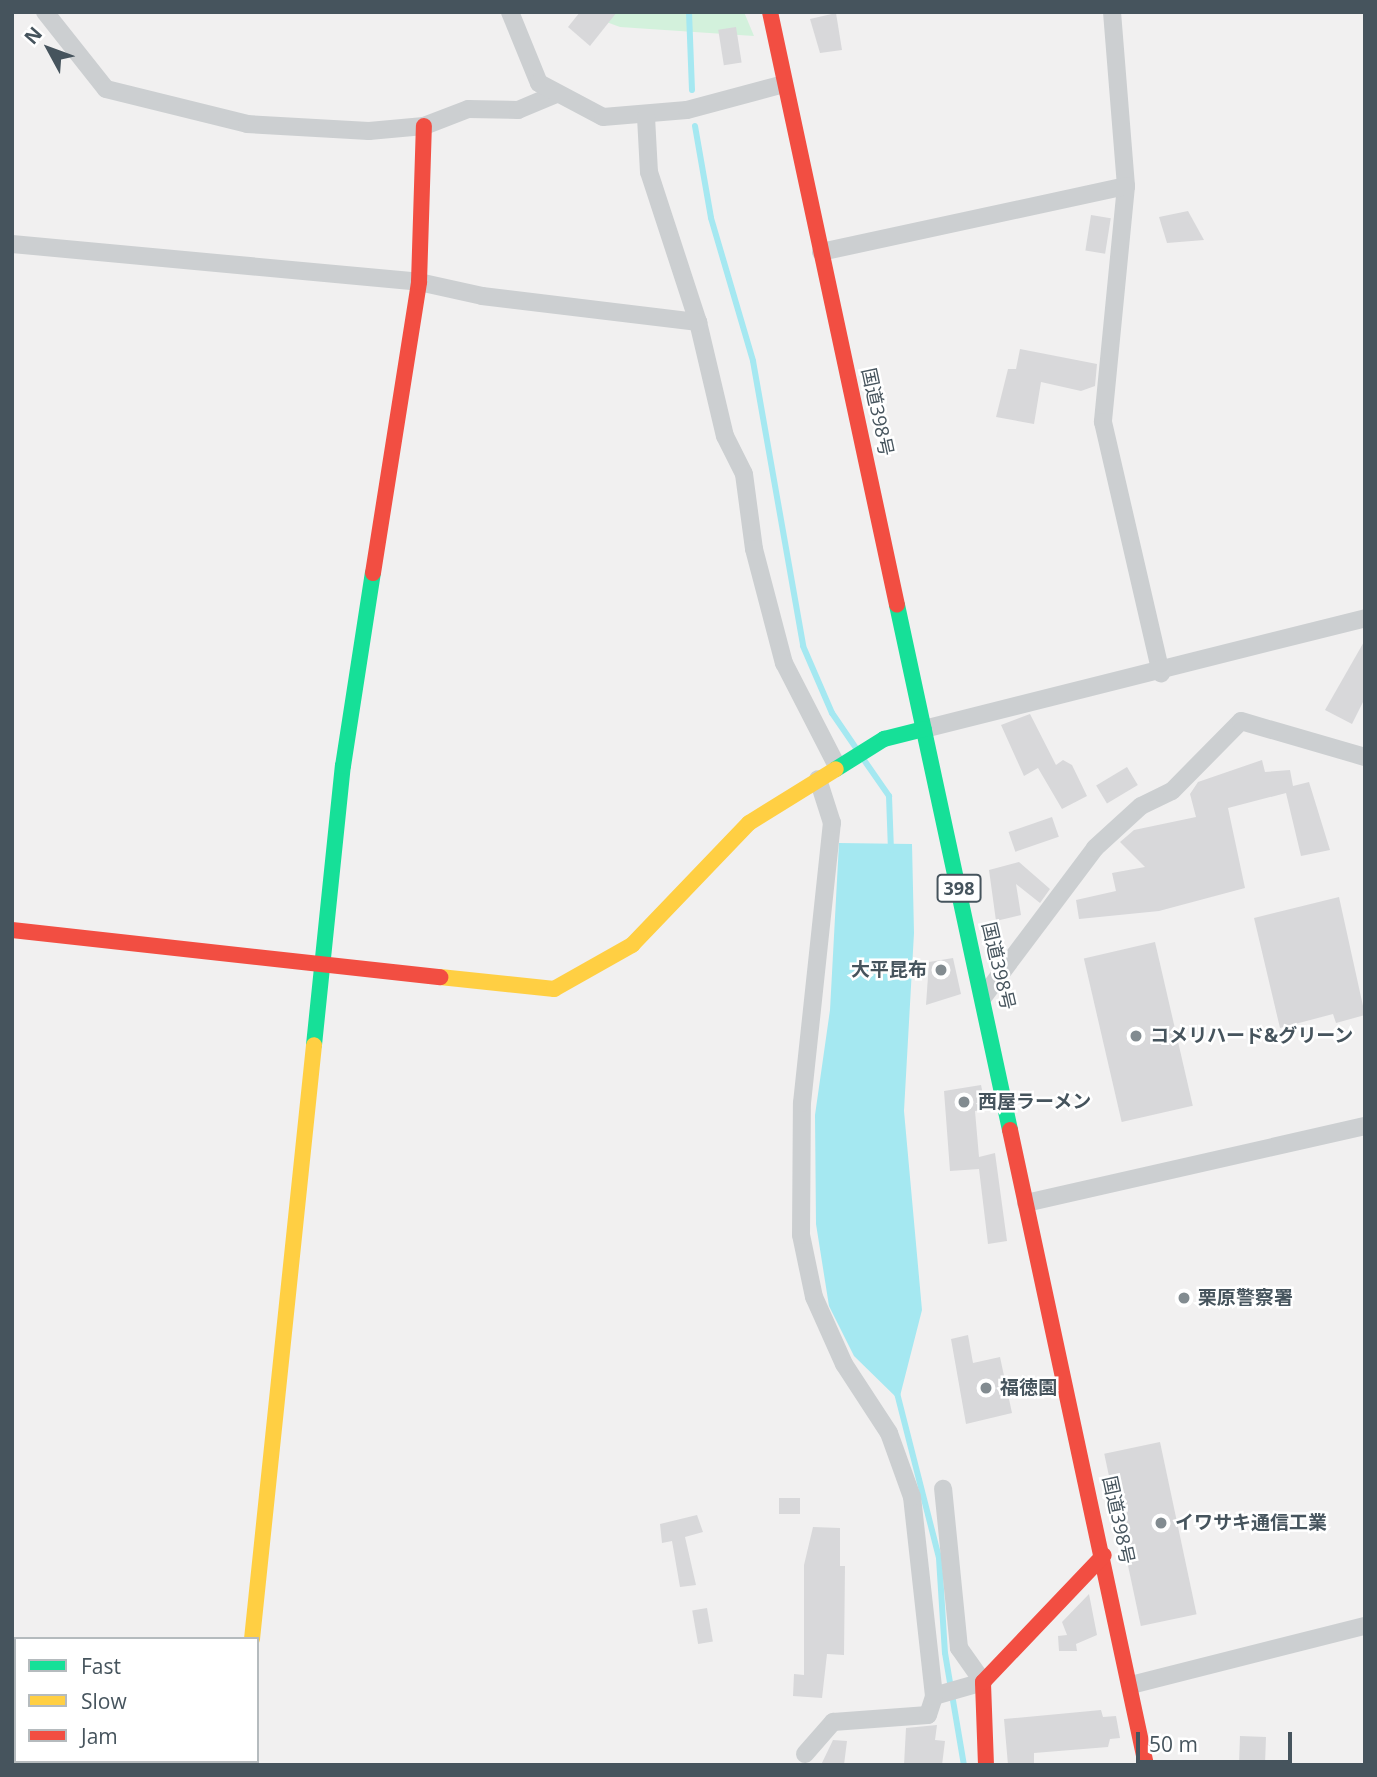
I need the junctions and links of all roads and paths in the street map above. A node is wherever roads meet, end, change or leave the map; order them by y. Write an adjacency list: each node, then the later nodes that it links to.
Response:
1 (45, 12): 8 (street)
2 (510, 12): 6 (street)
3 (770, 12): 5 (main road, 国道398号 / 398)
4 (1112, 12): 9 (street)
5 (784, 84): 7 (street); 11 (main road, 国道398号 / 398)
6 (556, 94): 7 (street); 8 (street)
7 (646, 117): 13 (street)
8 (424, 127): 12 (main road)
9 (1126, 186): 11 (street); 15 (street)
10 (12, 244): 12 (street)
11 (821, 252): 16 (main road, 国道398号 / 398)
12 (419, 282): 13 (street); 21 (main road)
13 (698, 323): 18 (street)
14 (1365, 618): 15 (street)
15 (1161, 673): 16 (street)
16 (924, 729): 18 (main road); 22 (main road, 国道398号 / 398)
17 (1365, 758): 22 (street)
18 (841, 763): 19 (main road)
19 (818, 779): 21 (main road); 31 (street)
20 (12, 930): 21 (main road)
21 (323, 965): 28 (main road)
22 (984, 996): 24 (main road, 国道398号 / 398)
23 (1365, 1126): 24 (street)
24 (1026, 1203): 26 (main road, 国道398号 / 398)
25 (943, 1489): 29 (street)
26 (1104, 1555): 29 (main road); 30 (main road, 国道398号 / 398)
27 (1365, 1626): 30 (street)
28 (252, 1637)
29 (974, 1685): 31 (street); 33 (main road)
30 (1131, 1685): 34 (main road, 国道398号 / 398)
31 (937, 1693): 32 (street)
32 (805, 1754)
33 (986, 1765)
34 (1146, 1765)

